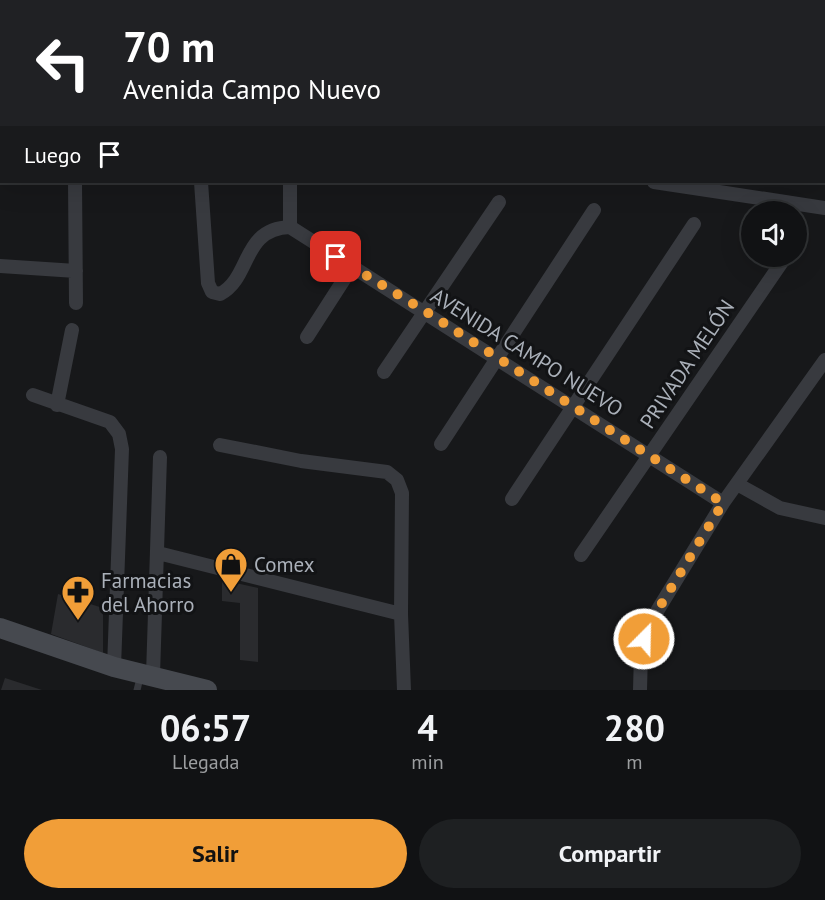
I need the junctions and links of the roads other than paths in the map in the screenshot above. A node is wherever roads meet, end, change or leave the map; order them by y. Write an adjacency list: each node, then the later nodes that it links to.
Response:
1 (75, 183): 13 (street)
2 (201, 183): 9 (street)
3 (290, 183): 9 (street)
4 (661, 183): 6 (street)
5 (499, 202): 15 (street)
6 (825, 208)
7 (594, 210): 18 (street)
8 (694, 224): 23 (street)
9 (290, 227): 11 (street, AVENIDA CAMPO NUEVO)
10 (0, 266): 13 (street)
11 (352, 267): 15 (street, AVENIDA CAMPO NUEVO); 17 (street)
12 (778, 267): 26 (street, PRIVADA MELÓN)
13 (76, 271): 14 (street)
14 (76, 303)
15 (425, 311): 18 (street, AVENIDA CAMPO NUEVO); 20 (street)
16 (72, 330): 22 (street)
17 (307, 337)
18 (498, 359): 23 (street, AVENIDA CAMPO NUEVO); 24 (street)
19 (825, 360): 28 (street)
20 (384, 372)
21 (33, 395): 22 (street)
22 (57, 405): 36 (street)
23 (573, 406): 26 (street, AVENIDA CAMPO NUEVO); 29 (street)
24 (441, 444)
25 (220, 445): 34 (street)
26 (650, 455): 30 (street, AVENIDA CAMPO NUEVO); 33 (street, PRIVADA MELÓN)
27 (160, 457): 32 (street)
28 (737, 484): 30 (street); 31 (street)
29 (512, 499)
30 (723, 503): 40 (street)
31 (825, 518)
32 (158, 553): 34 (street); 37 (street)
33 (581, 555)
34 (401, 614): 39 (street)
35 (0, 628): 36 (main road)
36 (114, 667): 37 (main road)
37 (144, 679): 38 (main road)
38 (207, 690)
39 (404, 690)
40 (640, 690)

